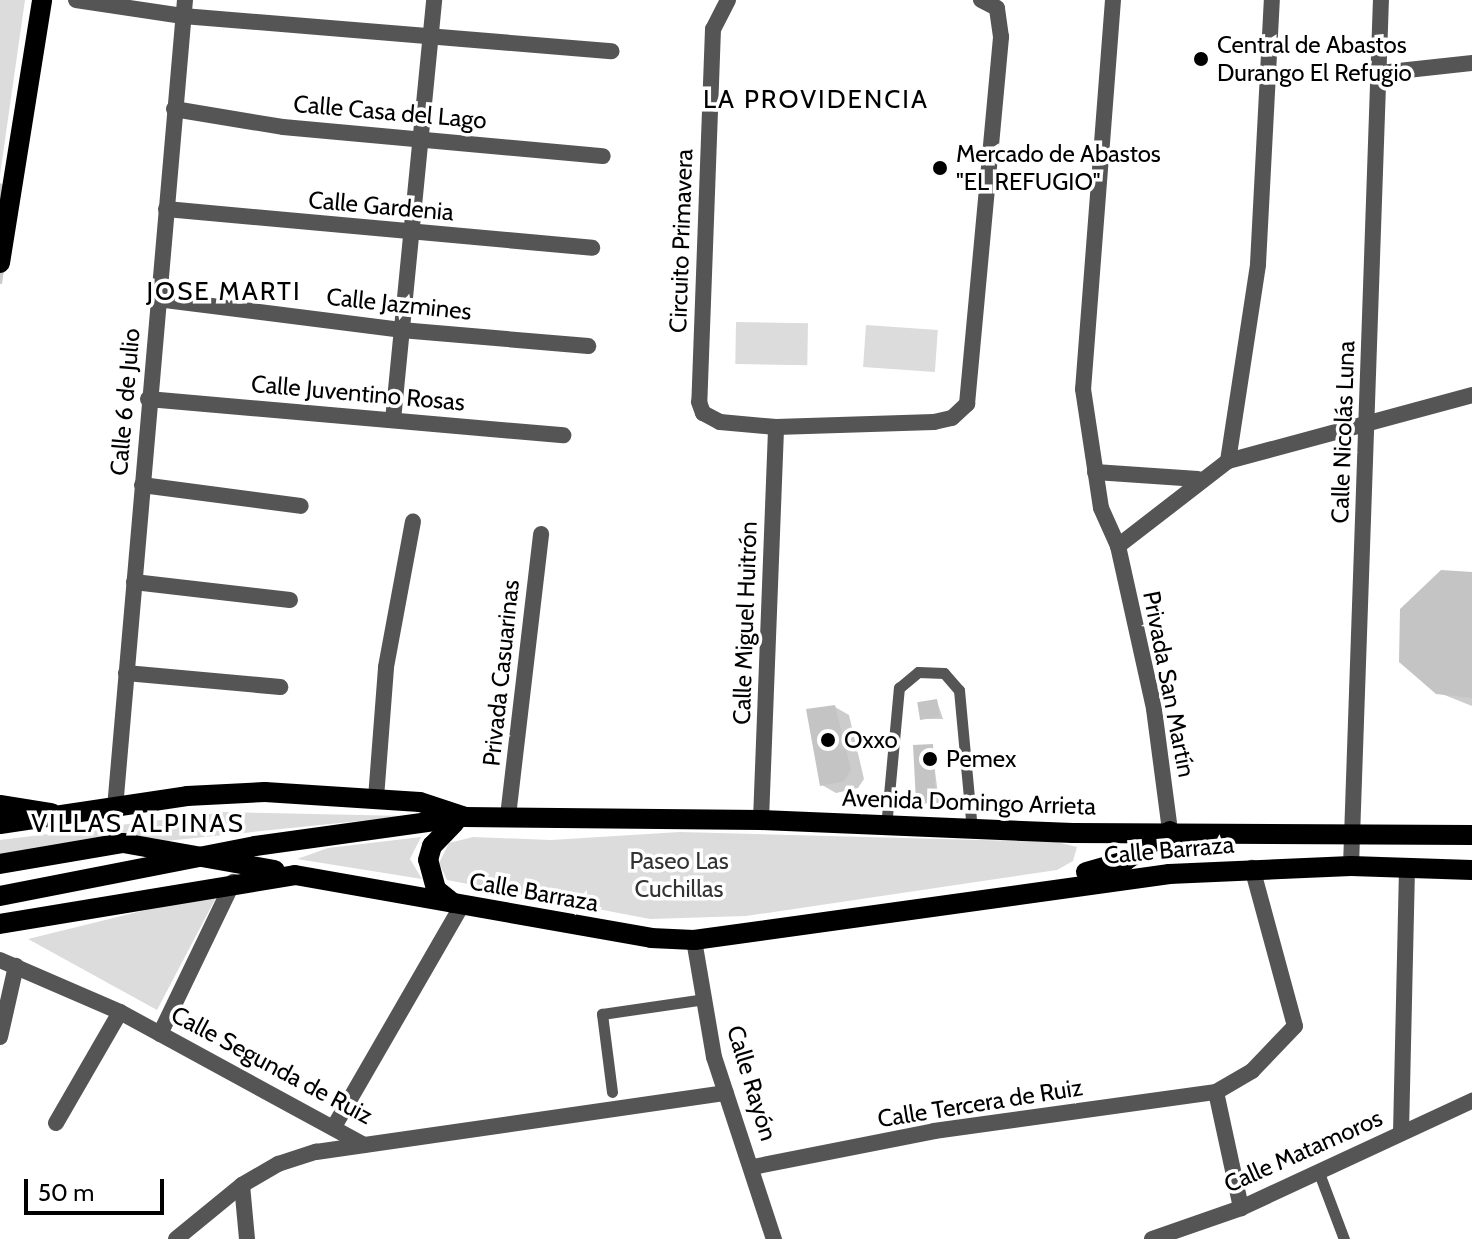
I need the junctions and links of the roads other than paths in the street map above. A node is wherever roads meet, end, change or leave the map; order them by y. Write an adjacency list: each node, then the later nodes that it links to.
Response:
1 (42, 0): 20 (main road)
2 (76, 0): 9 (street)
3 (434, 0): 10 (street)
4 (728, 0): 28 (street, Circuito Primavera)
5 (981, 0): 28 (street, Circuito Primavera)
6 (1113, 0): 31 (street, Privada San Martín)
7 (1272, 0): 30 (street)
8 (1381, 0): 13 (street, Calle Nicolás Luna)
9 (184, 8): 10 (street); 14 (street, Calle 6 de Julio)
10 (430, 38): 11 (street); 15 (street)
11 (612, 51)
12 (1472, 63): 13 (street)
13 (1380, 73): 27 (street, Calle Nicolás Luna)
14 (174, 109): 15 (street, Calle Casa del Lago); 17 (street, Calle 6 de Julio)
15 (420, 139): 16 (street, Calle Casa del Lago); 18 (street)
16 (603, 156)
17 (166, 209): 18 (street, Calle Gardenia); 21 (street, Calle 6 de Julio)
18 (413, 234): 19 (street, Calle Gardenia); 22 (street)
19 (592, 248)
20 (0, 263)
21 (157, 299): 22 (street, Calle Jazmines); 25 (street, Calle 6 de Julio)
22 (401, 330): 23 (street, Calle Jazmines); 26 (street)
23 (588, 346)
24 (1472, 395): 27 (street)
25 (148, 399): 26 (street, Calle Juventino Rosas); 33 (street, Calle 6 de Julio)
26 (393, 420): 29 (street, Calle Juventino Rosas)
27 (1368, 426): 30 (street); 53 (street, Calle Nicolás Luna)
28 (776, 427): 48 (street, Calle Miguel Huitrón)
29 (563, 435)
30 (1228, 461): 32 (street)
31 (1095, 472): 32 (street); 37 (street, Privada San Martín)
32 (1198, 479): 37 (street)
33 (142, 485): 34 (street); 38 (street, Calle 6 de Julio)
34 (301, 506)
35 (413, 521): 42 (street)
36 (541, 534): 46 (street, Privada Casuarinas)
37 (1118, 546): 52 (street, Privada San Martín)
38 (134, 582): 39 (street); 40 (street, Calle 6 de Julio)
39 (290, 600)
40 (126, 673): 41 (street); 44 (street, Calle 6 de Julio)
41 (280, 687)
42 (376, 798): 44 (main road); 47 (main road)
43 (0, 805): 45 (main road)
44 (115, 808): 45 (main road)
45 (71, 816): 49 (main road)
46 (508, 816): 47 (main road, Avenida Domingo Arrieta); 48 (main road, Avenida Domingo Arrieta)
47 (465, 817): 56 (main road); 66 (main road)
48 (761, 820): 50 (main road, Avenida Domingo Arrieta)
49 (0, 824)
50 (886, 828): 51 (main road, Avenida Domingo Arrieta); 51 (lane)
51 (972, 830): 54 (main road, Avenida Domingo Arrieta)
52 (1170, 831): 53 (main road, Avenida Domingo Arrieta); 54 (main road, Avenida Domingo Arrieta); 63 (main road)
53 (1353, 832): 55 (main road, Avenida Domingo Arrieta); 58 (street, Calle Nicolás Luna)
54 (1073, 833): 63 (main road)
55 (1472, 835)
56 (201, 855): 57 (main road); 62 (main road); 65 (main road)
57 (0, 864)
58 (1351, 866): 59 (main road, Calle Barraza); 60 (main road, Calle Barraza)
59 (1252, 868): 63 (main road, Calle Barraza); 75 (street)
60 (1407, 868): 61 (main road, Calle Barraza); 80 (street)
61 (1472, 870)
62 (295, 875): 64 (main road, Calle Barraza); 66 (main road, Calle Barraza)
63 (1080, 878): 68 (main road, Calle Barraza)
64 (233, 882): 67 (main road, Calle Barraza); 72 (street)
65 (0, 896)
66 (461, 907): 68 (main road, Calle Barraza); 79 (street)
67 (0, 924)
68 (694, 940): 70 (street, Calle Rayón)
69 (8, 963): 71 (street, Calle Segunda de Ruiz); 73 (street)
70 (705, 999): 74 (lane); 76 (street, Calle Rayón)
71 (120, 1012): 72 (street, Calle Segunda de Ruiz); 78 (street)
72 (160, 1034): 79 (street, Calle Segunda de Ruiz)
73 (0, 1037)
74 (612, 1092)
75 (1216, 1092): 82 (street, Calle Tercera de Ruiz); 85 (street)
76 (726, 1093): 81 (street, Calle Segunda de Ruiz); 82 (street, Calle Rayón)
77 (1472, 1101): 80 (street, Calle Matamoros)
78 (56, 1123)
79 (335, 1125): 81 (street, Calle Segunda de Ruiz)
80 (1401, 1133): 83 (street, Calle Matamoros)
81 (364, 1145): 84 (street)
82 (753, 1167): 88 (street, Calle Rayón)
83 (1319, 1173): 85 (street, Calle Matamoros); 90 (lane)
84 (242, 1185): 86 (street); 87 (street)
85 (1241, 1208): 89 (street, Calle Matamoros)
86 (176, 1239)
87 (247, 1239)
88 (774, 1239)
89 (1152, 1239)
90 (1344, 1239)

